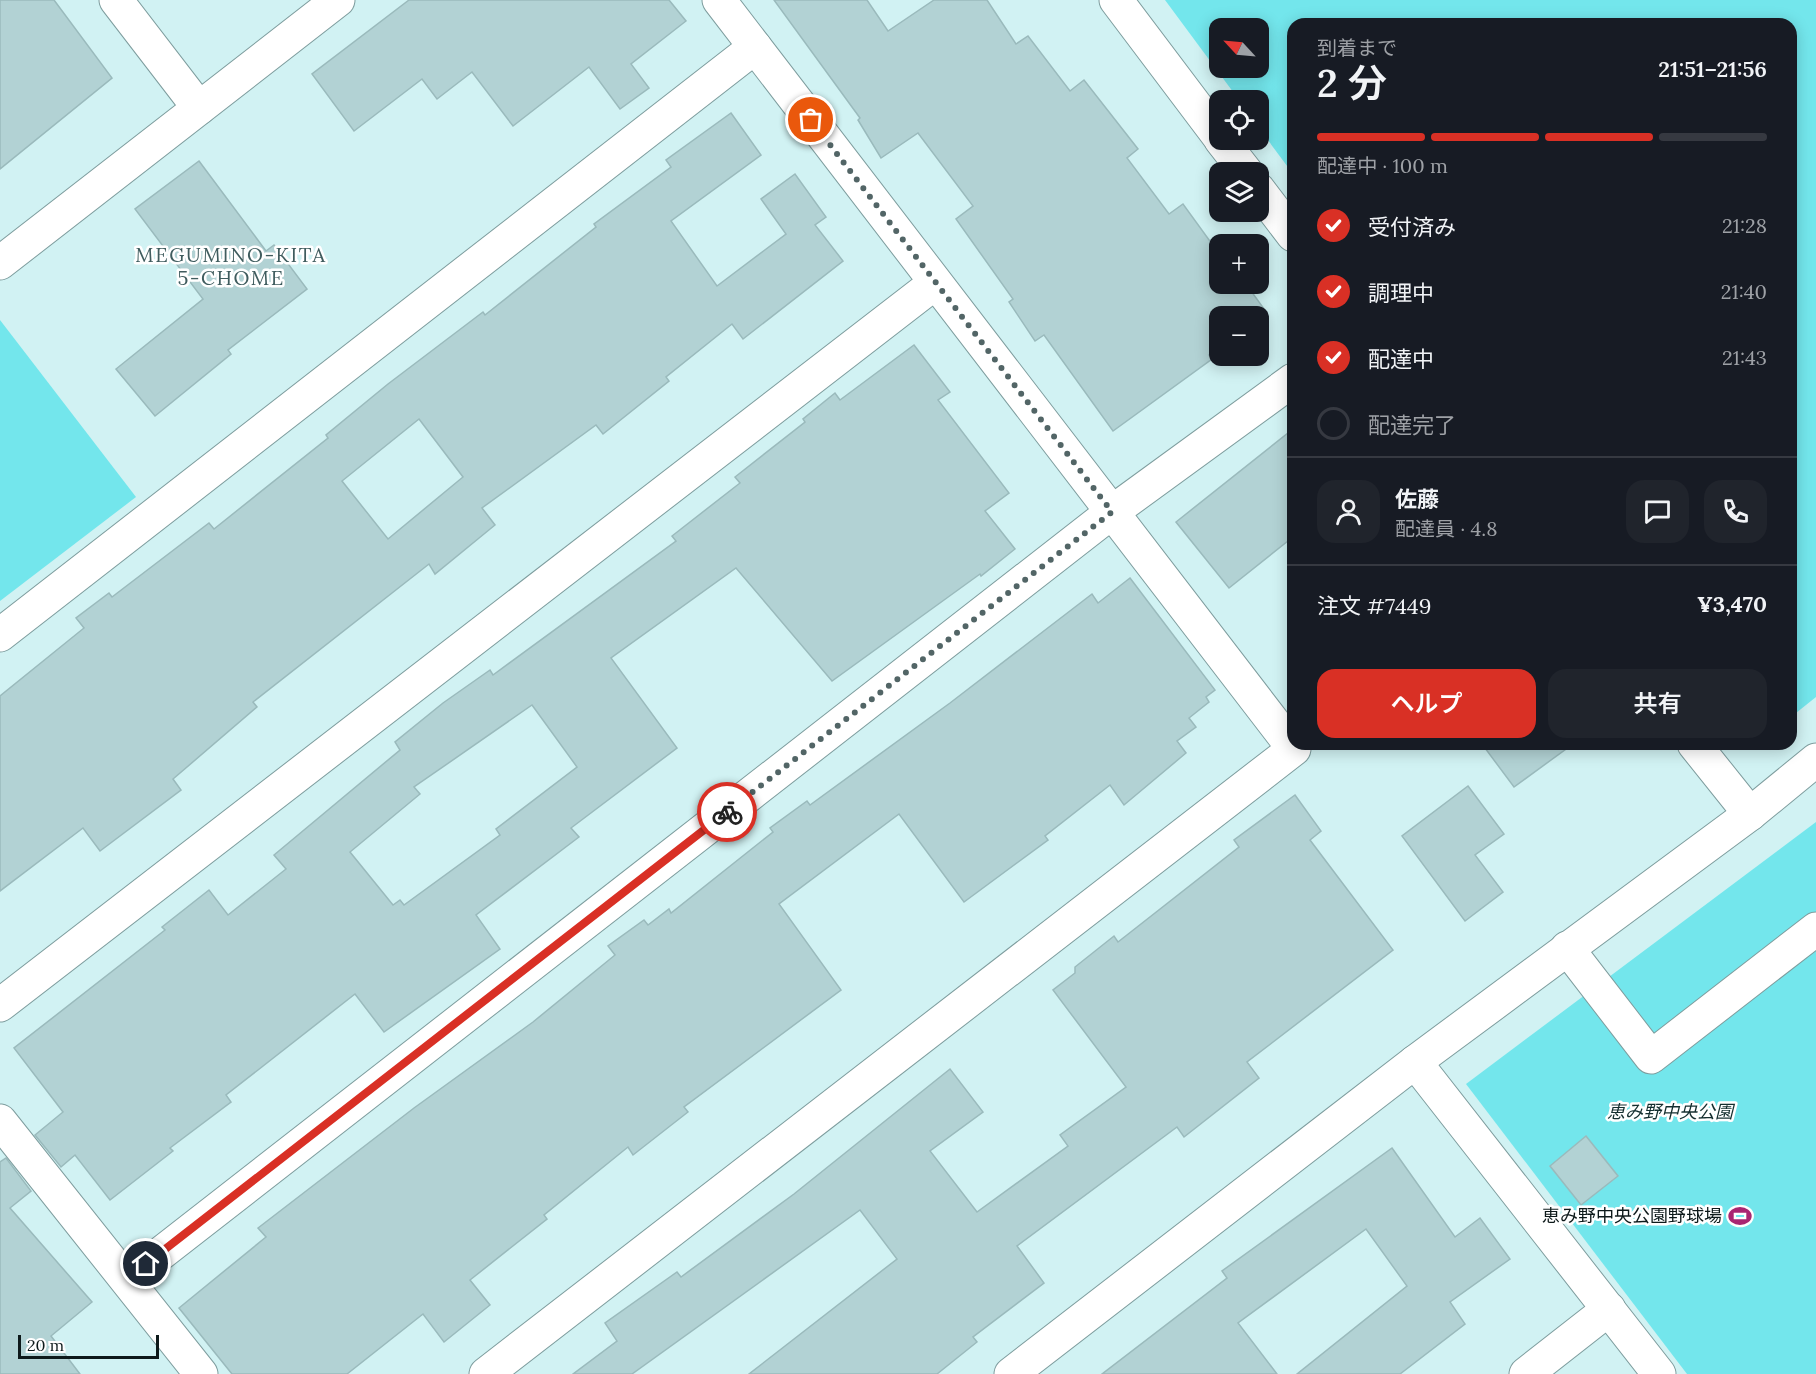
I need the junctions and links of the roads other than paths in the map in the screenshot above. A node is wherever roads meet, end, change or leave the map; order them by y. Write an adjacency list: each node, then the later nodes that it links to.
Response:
1 (116, 0): 6 (street)
2 (338, 0): 6 (street)
3 (719, 0): 5 (street)
4 (1116, 0): 7 (street)
5 (755, 47): 13 (street); 16 (street)
6 (199, 108): 12 (street)
7 (1209, 124)
8 (1229, 150): 9 (street)
9 (1238, 162)
10 (1269, 203): 11 (street)
11 (1287, 227)
12 (0, 263)
13 (935, 283): 15 (street); 24 (street)
14 (1287, 384): 15 (street)
15 (1112, 512): 17 (street); 27 (street)
16 (0, 635)
17 (1287, 739)
18 (1291, 750): 30 (street)
19 (1699, 750): 21 (street)
20 (1816, 760): 21 (street)
21 (1750, 814): 23 (street)
22 (1816, 929): 23 (street)
23 (1568, 948): 25 (street)
24 (0, 1005)
25 (1416, 1062): 28 (street); 31 (street)
26 (0, 1121): 27 (street)
27 (128, 1279): 29 (street)
28 (1610, 1310): 32 (street); 33 (street)
29 (201, 1374)
30 (486, 1374)
31 (1011, 1374)
32 (1526, 1374)
33 (1659, 1374)

